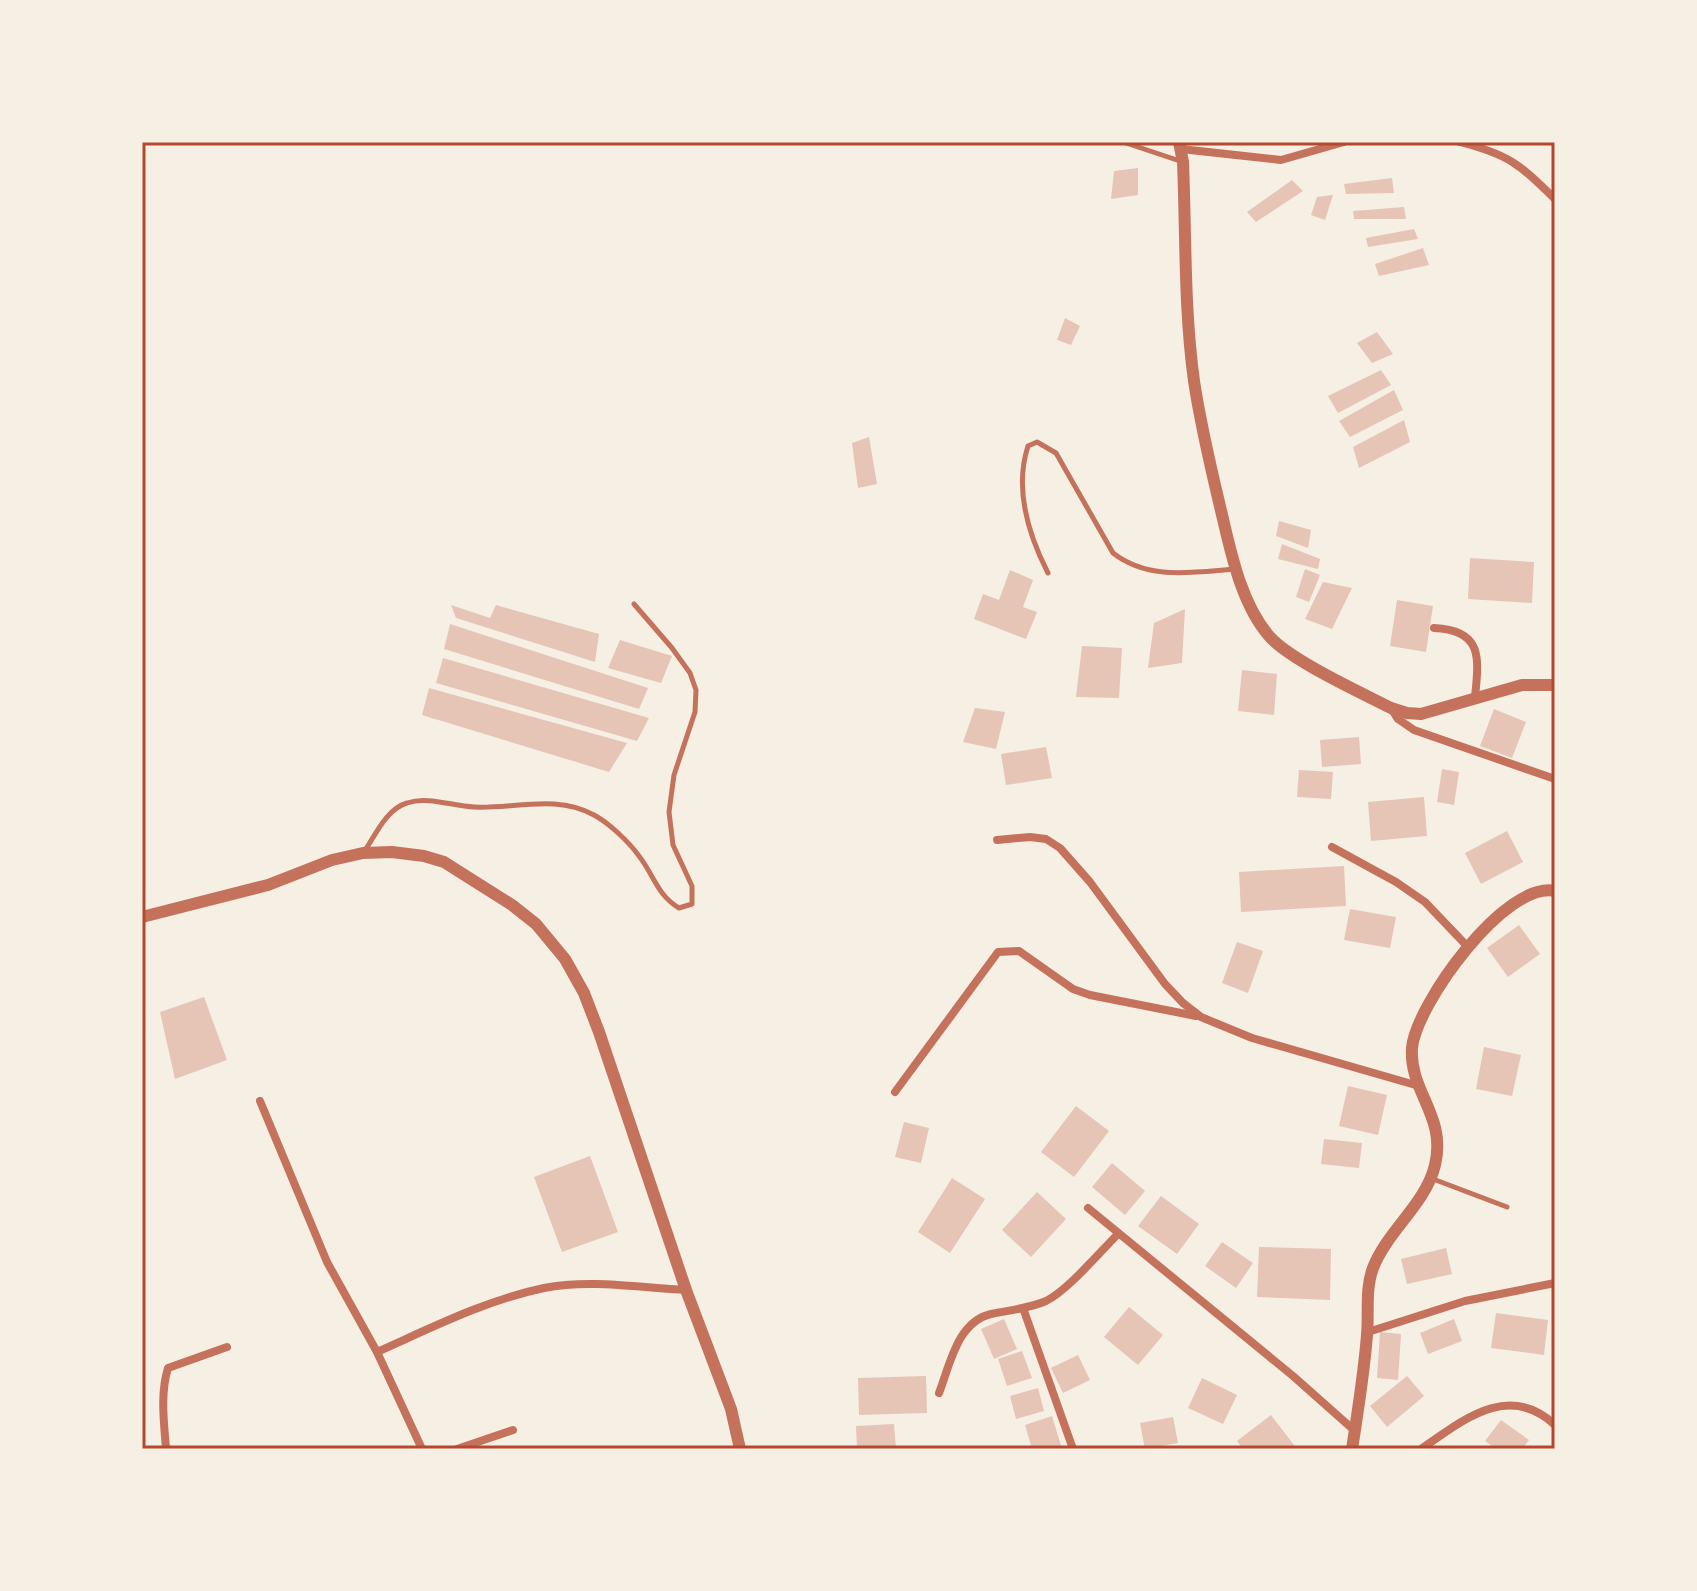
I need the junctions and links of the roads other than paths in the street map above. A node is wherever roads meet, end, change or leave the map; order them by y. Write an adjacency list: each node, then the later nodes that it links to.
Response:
1 (1123, 142): 5 (lane)
2 (1179, 142): 5 (street)
3 (1344, 142): 5 (street)
4 (1460, 142): 6 (street)
5 (1183, 162): 7 (street)
6 (1555, 199)
7 (1238, 569): 8 (lane); 13 (street)
8 (1048, 573)
9 (634, 604): 17 (lane)
10 (1434, 628): 12 (street)
11 (1555, 685): 12 (street)
12 (1475, 697): 13 (street)
13 (1391, 708): 14 (street)
14 (1555, 779)
15 (997, 840): 21 (street)
16 (1332, 847): 20 (street)
17 (363, 853): 19 (street); 30 (street)
18 (1555, 891): 20 (street)
19 (142, 917)
20 (1467, 946): 22 (street)
21 (1201, 1017): 22 (street); 23 (street)
22 (1419, 1086): 25 (street)
23 (895, 1092)
24 (260, 1101): 34 (street)
25 (1432, 1179): 26 (lane); 32 (street)
26 (1507, 1207)
27 (1088, 1208): 28 (street)
28 (1118, 1234): 31 (street); 38 (street)
29 (1555, 1283): 32 (street)
30 (686, 1290): 34 (street); 42 (street)
31 (1023, 1308): 35 (street); 43 (street)
32 (1368, 1332): 38 (street)
33 (227, 1347): 39 (street)
34 (377, 1352): 40 (street)
35 (939, 1393)
36 (1555, 1425): 45 (street)
37 (513, 1430): 41 (street)
38 (1355, 1431): 44 (street)
39 (166, 1449)
40 (422, 1449)
41 (457, 1449)
42 (740, 1449)
43 (1073, 1449)
44 (1352, 1449)
45 (1421, 1449)

